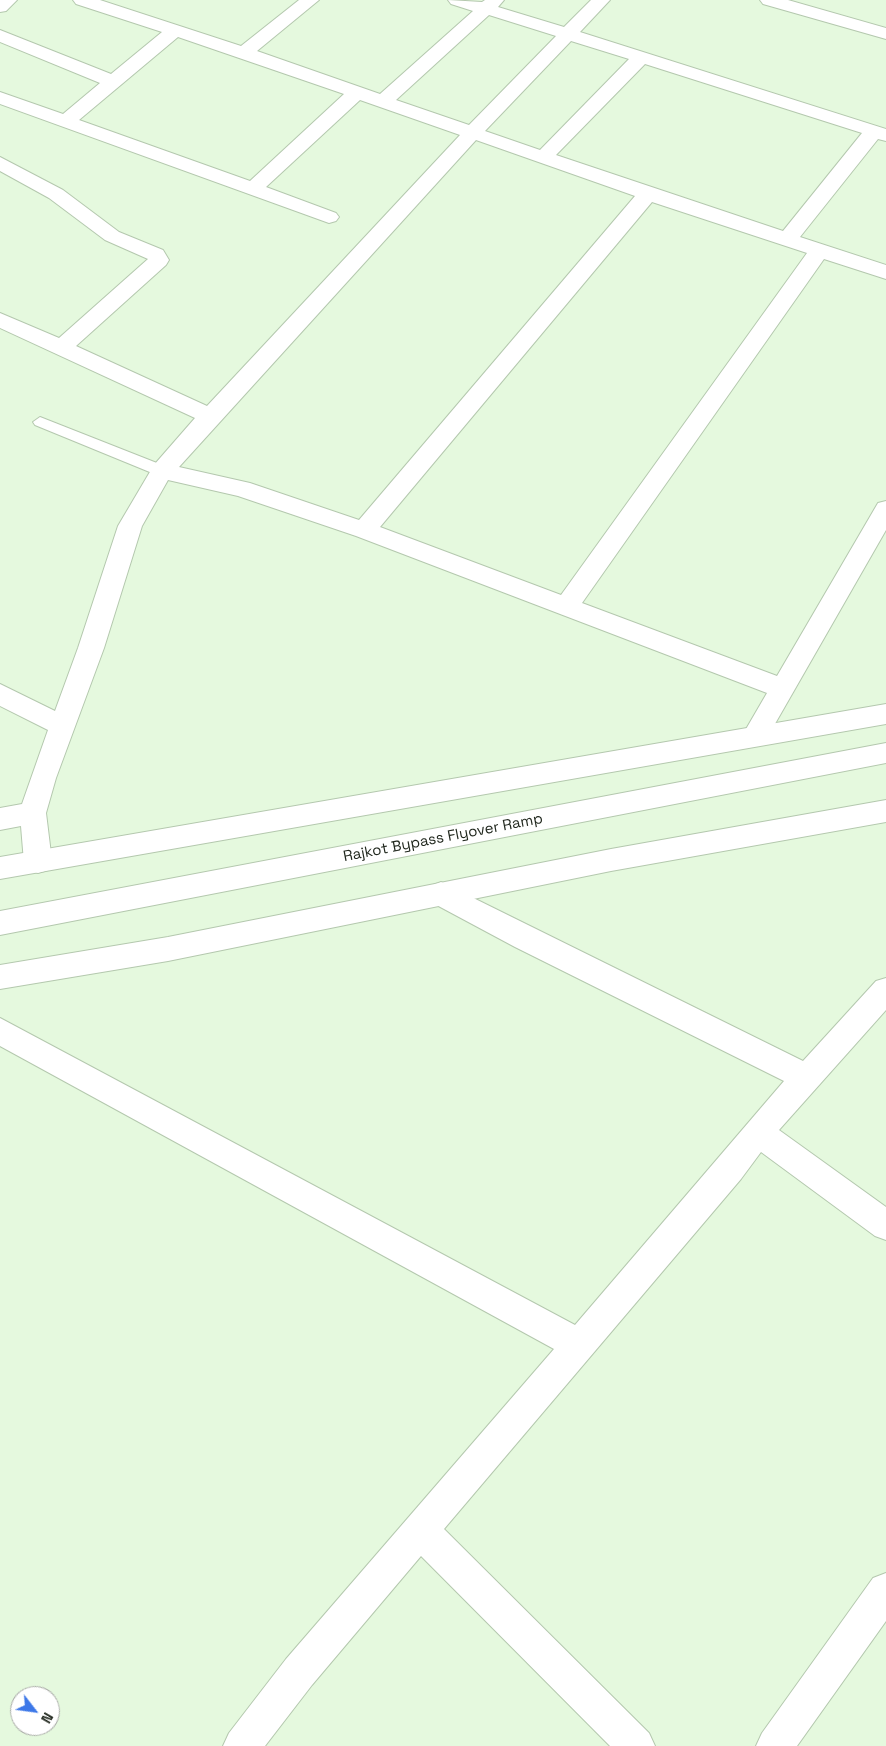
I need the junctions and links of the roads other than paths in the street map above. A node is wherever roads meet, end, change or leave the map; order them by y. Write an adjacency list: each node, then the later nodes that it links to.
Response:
1 (8, 0): 8 (main road)
2 (82, 0): 9 (main road)
3 (310, 0): 13 (main road)
4 (457, 0): 7 (main road)
5 (601, 0): 12 (main road)
6 (782, 2): 10 (main road)
7 (490, 4): 12 (main road); 18 (main road)
8 (0, 7)
9 (175, 31): 13 (main road); 15 (main road)
10 (886, 34)
11 (0, 35): 15 (main road)
12 (567, 35): 14 (main road); 20 (main road)
13 (244, 53): 16 (main road)
14 (642, 57): 21 (main road); 22 (main road)
15 (113, 82): 19 (main road)
16 (357, 92): 18 (main road); 24 (main road)
17 (0, 98): 19 (main road)
18 (382, 102): 20 (main road)
19 (65, 122): 24 (main road)
20 (472, 132): 22 (main road); 32 (main road)
21 (880, 133): 27 (main road)
22 (544, 157): 25 (main road)
23 (0, 163): 31 (main road)
24 (253, 189): 26 (main road)
25 (648, 194): 27 (main road); 36 (main road)
26 (330, 217)
27 (788, 239): 28 (main road)
28 (820, 250): 29 (main road); 37 (main road)
29 (886, 272)
30 (0, 320): 31 (main road)
31 (61, 348): 32 (main road)
32 (210, 416): 34 (main road)
33 (40, 422): 34 (lane)
34 (162, 470): 36 (main road); 41 (main road)
35 (886, 509): 38 (main road)
36 (364, 530): 37 (main road)
37 (565, 608): 38 (main road)
38 (783, 689): 42 (main road)
39 (0, 694): 41 (main road)
40 (886, 714): 42 (main road)
41 (62, 726): 45 (main road)
42 (755, 736): 47 (main road)
43 (886, 753): 50 (main road, Rajkot Bypass Flyover Ramp)
44 (886, 811): 49 (main road)
45 (33, 813): 46 (main road); 47 (main road)
46 (0, 819)
47 (38, 862): 48 (main road)
48 (0, 868)
49 (441, 894): 51 (main road); 54 (main road)
50 (0, 923)
51 (0, 978)
52 (886, 990): 54 (main road)
53 (0, 1031): 57 (main road)
54 (807, 1078): 55 (main road)
55 (758, 1132): 56 (main road); 57 (main road)
56 (886, 1225)
57 (579, 1345): 58 (main road)
58 (420, 1530): 60 (main road); 61 (main road)
59 (886, 1591): 62 (main road)
60 (242, 1746)
61 (636, 1746)
62 (775, 1746)

